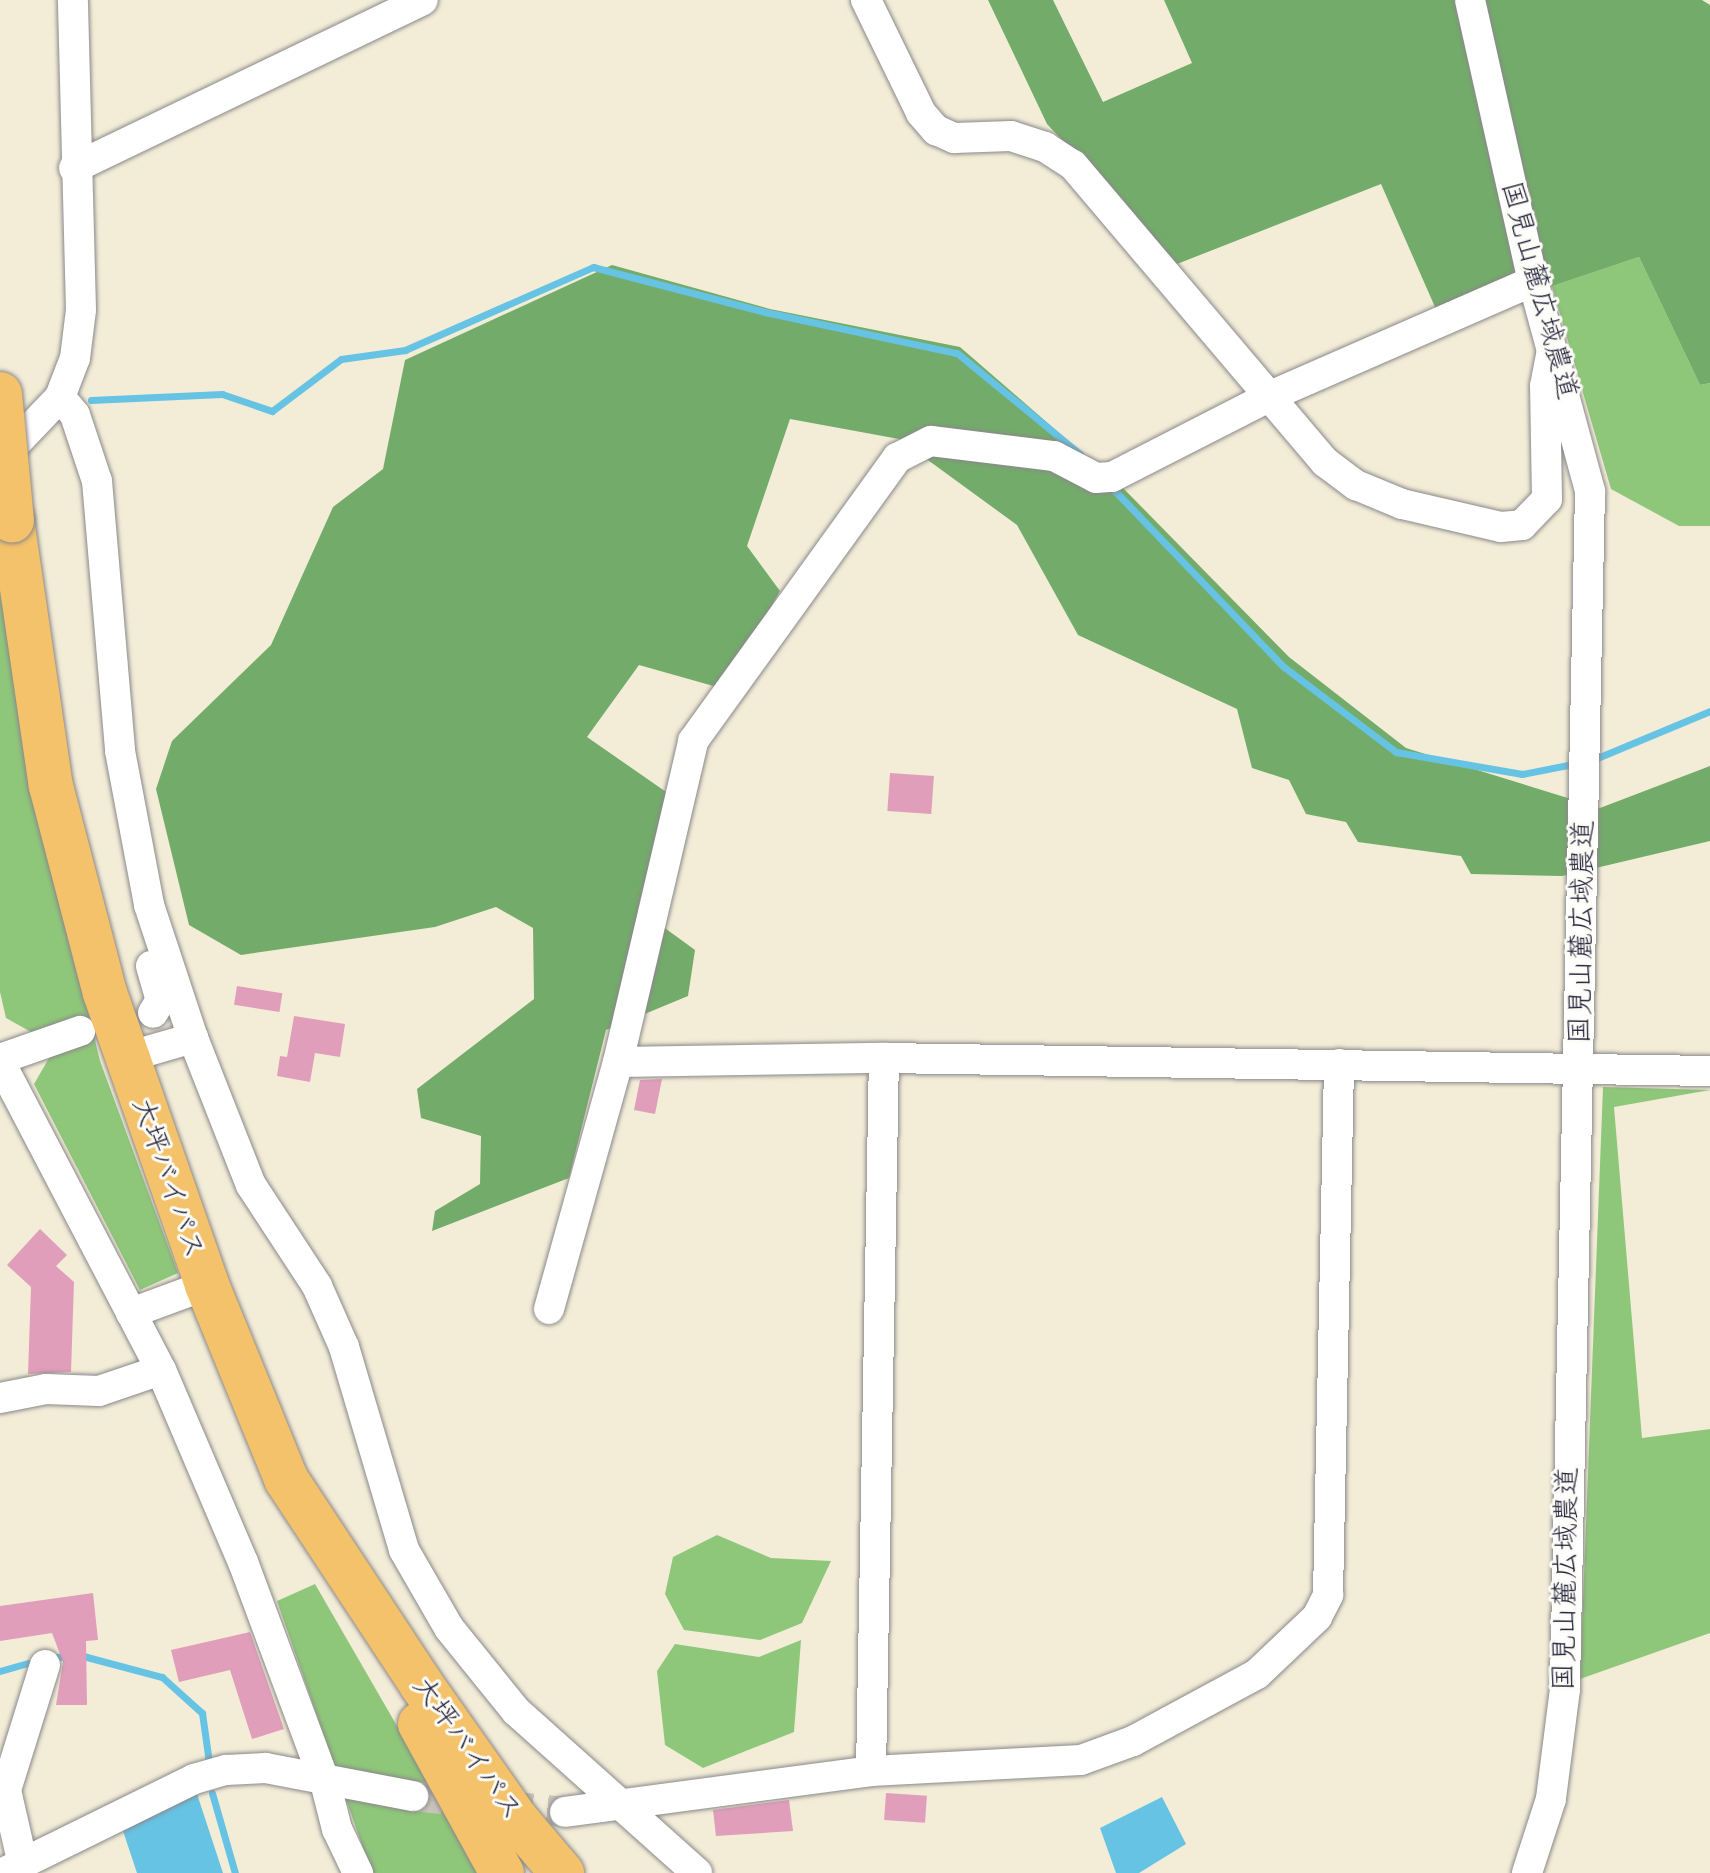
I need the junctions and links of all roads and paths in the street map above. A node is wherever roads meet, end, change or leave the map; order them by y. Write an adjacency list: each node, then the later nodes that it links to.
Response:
1 (73, 0): 5 (street)
2 (423, 0): 5 (street)
3 (866, 0): 10 (street)
4 (1470, 0): 6 (street, 国見山麓広域農道)
5 (74, 168): 9 (street)
6 (1533, 281): 7 (street, 国見山麓広域農道); 10 (street)
7 (1553, 344): 10 (street); 21 (street, 国見山麓広域農道)
8 (0, 394): 16 (highway, 大坪バイパス, bridge)
9 (60, 397): 11 (street); 12 (street)
10 (1268, 397): 19 (street)
11 (0, 460)
12 (149, 905): 13 (street); 15 (street)
13 (153, 1013)
14 (80, 1031): 18 (street)
15 (193, 1038): 16 (street); 34 (street)
16 (127, 1057): 23 (highway, 大坪バイパス)
17 (884, 1058): 19 (street); 20 (street); 30 (street)
18 (0, 1061): 25 (street)
19 (618, 1062): 24 (street)
20 (1339, 1064): 21 (street); 30 (street)
21 (1579, 1068): 22 (street); 41 (street, 国見山麓広域農道)
22 (1710, 1071)
23 (207, 1285): 25 (street); 28 (highway, 大坪バイパス)
24 (549, 1309)
25 (131, 1313): 26 (street)
26 (161, 1370): 27 (street); 31 (street)
27 (0, 1398)
28 (286, 1479): 38 (highway); 39 (highway, 大坪バイパス)
29 (45, 1665): 32 (street)
30 (871, 1771): 34 (street)
31 (325, 1782): 33 (street); 36 (street); 37 (street)
32 (3, 1790): 36 (street)
33 (413, 1796)
34 (628, 1806): 35 (street); 40 (street)
35 (565, 1812)
36 (13, 1869)
37 (358, 1873)
38 (502, 1873)
39 (562, 1873)
40 (697, 1873)
41 (1527, 1873)

